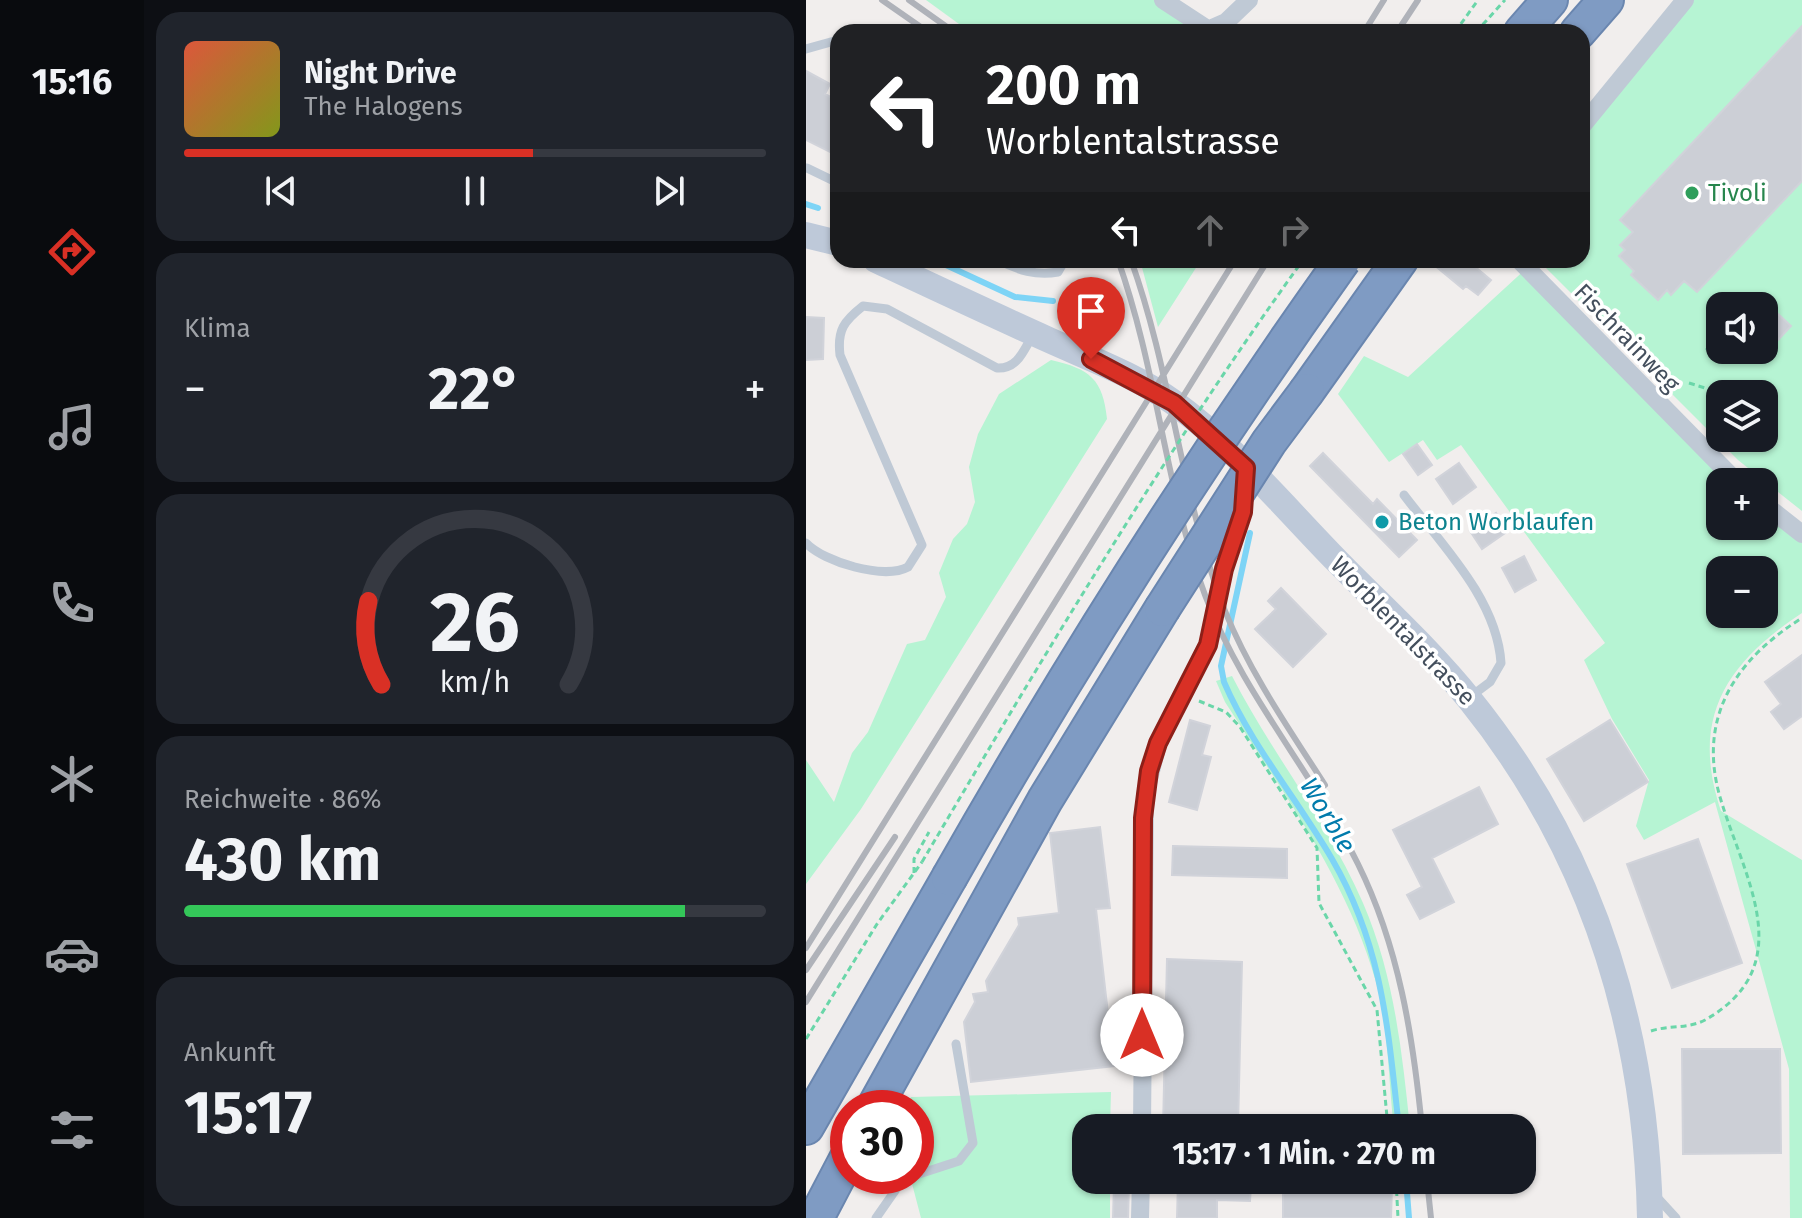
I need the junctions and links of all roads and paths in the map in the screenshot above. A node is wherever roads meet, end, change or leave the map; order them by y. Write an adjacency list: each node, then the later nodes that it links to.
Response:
1 (1163, 0): 8 (street)
2 (1249, 0): 9 (street)
3 (1478, 0): 10 (path)
4 (1505, 0): 11 (path)
5 (1550, 0): 12 (highway)
6 (1606, 0): 13 (highway)
7 (1685, 0): 16 (street)
8 (1196, 24)
9 (1223, 24)
10 (1461, 24)
11 (1483, 24)
12 (1529, 24)
13 (1585, 24)
14 (830, 42): 15 (lane)
15 (806, 49)
16 (1590, 116)
17 (807, 168): 18 (lane)
18 (830, 179)
19 (806, 235): 20 (main road)
20 (830, 241)
21 (893, 268): 28 (main road, Worblentalstrasse)
22 (1016, 268): 23 (lane)
23 (1060, 268)
24 (1298, 268): 41 (path, bridge)
25 (1337, 268): 41 (highway, bridge)
26 (1532, 268): 32 (street, Fischrainweg)
27 (1391, 272): 48 (highway, bridge)
28 (1034, 333): 31 (main road, Worblentalstrasse); 36 (lane)
29 (1689, 383): 30 (path)
30 (1706, 388)
31 (1246, 468): 38 (street); 39 (main road, Worblentalstrasse)
32 (1723, 468)
33 (1404, 495): 39 (lane)
34 (1778, 515): 35 (street)
35 (1802, 534)
36 (806, 543)
37 (1802, 618): 43 (path)
38 (1183, 696): 49 (street); 50 (path)
39 (1469, 698): 45 (main road, Worblentalstrasse)
40 (929, 832): 42 (path)
41 (936, 870): 42 (path); 51 (highway)
42 (914, 873): 46 (path)
43 (1764, 954)
44 (1761, 966): 45 (path)
45 (1632, 1037): 53 (main road, Worblentalstrasse)
46 (806, 1039)
47 (956, 1044): 52 (lane)
48 (884, 1090)
49 (1142, 1114)
50 (1387, 1114)
51 (806, 1127)
52 (934, 1170)
53 (1649, 1189): 62 (main road, Worblentalstrasse); 63 (lane)
54 (830, 1191): 58 (highway)
55 (893, 1194): 59 (lane)
56 (1141, 1194): 60 (street)
57 (1397, 1194): 61 (path)
58 (816, 1218)
59 (876, 1218)
60 (1140, 1218)
61 (1398, 1218)
62 (1650, 1218)
63 (1676, 1218)

